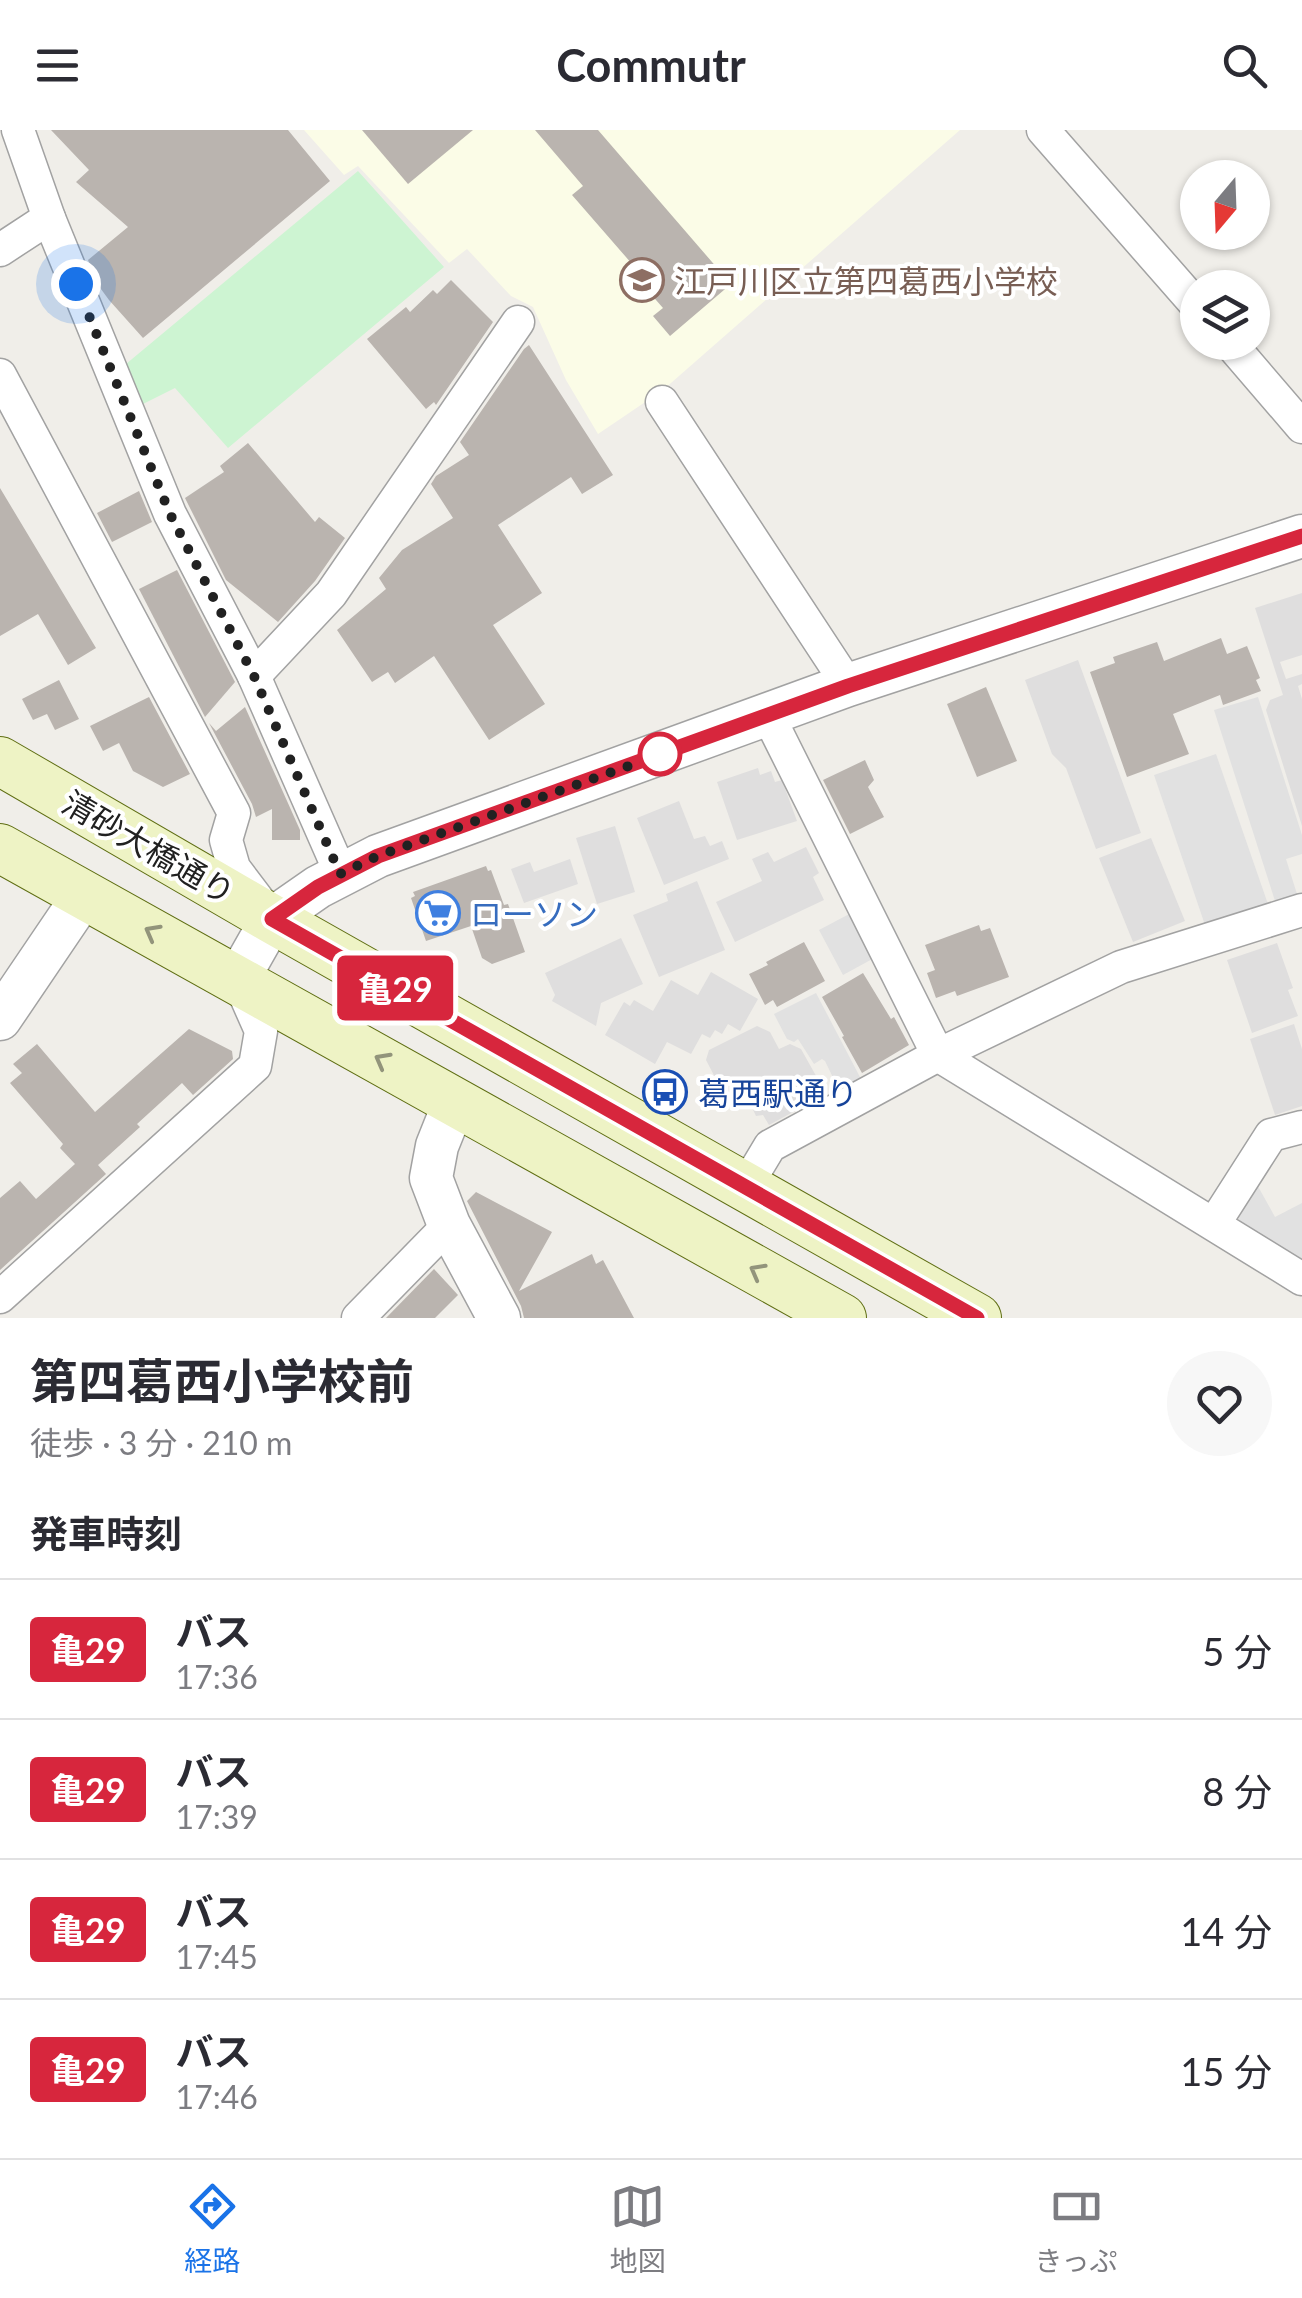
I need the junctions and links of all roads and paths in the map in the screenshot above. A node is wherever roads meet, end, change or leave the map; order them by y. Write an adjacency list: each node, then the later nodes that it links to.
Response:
1 (18, 130): 3 (street)
2 (1043, 130): 5 (street)
3 (50, 218): 4 (street); 12 (street)
4 (0, 250)
5 (1180, 286)
6 (518, 322): 12 (street)
7 (1244, 360): 10 (street)
8 (0, 375): 20 (street)
9 (662, 402): 13 (street)
10 (1302, 427)
11 (1302, 536): 13 (street)
12 (254, 676): 17 (street)
13 (848, 686): 14 (street)
14 (768, 715): 17 (street); 23 (street)
15 (0, 760): 20 (main road, 清砂大橋通り)
16 (0, 848): 18 (main road)
17 (340, 874): 20 (street)
18 (84, 895): 21 (main road, one-way to 18); 22 (street)
19 (1302, 910): 23 (street)
20 (272, 919): 21 (street); 26 (main road, 清砂大橋通り)
21 (238, 978): 24 (main road, one-way to 21); 30 (street)
22 (0, 1019)
23 (938, 1056): 26 (street); 27 (street)
24 (455, 1101): 28 (street); 33 (main road, one-way to 24)
25 (1302, 1127): 27 (street)
26 (746, 1186): 34 (main road, 清砂大橋通り)
27 (1214, 1224): 29 (street)
28 (449, 1225): 31 (street); 32 (street)
29 (1302, 1279)
30 (0, 1297)
31 (358, 1318)
32 (498, 1318)
33 (842, 1318)
34 (977, 1318)

